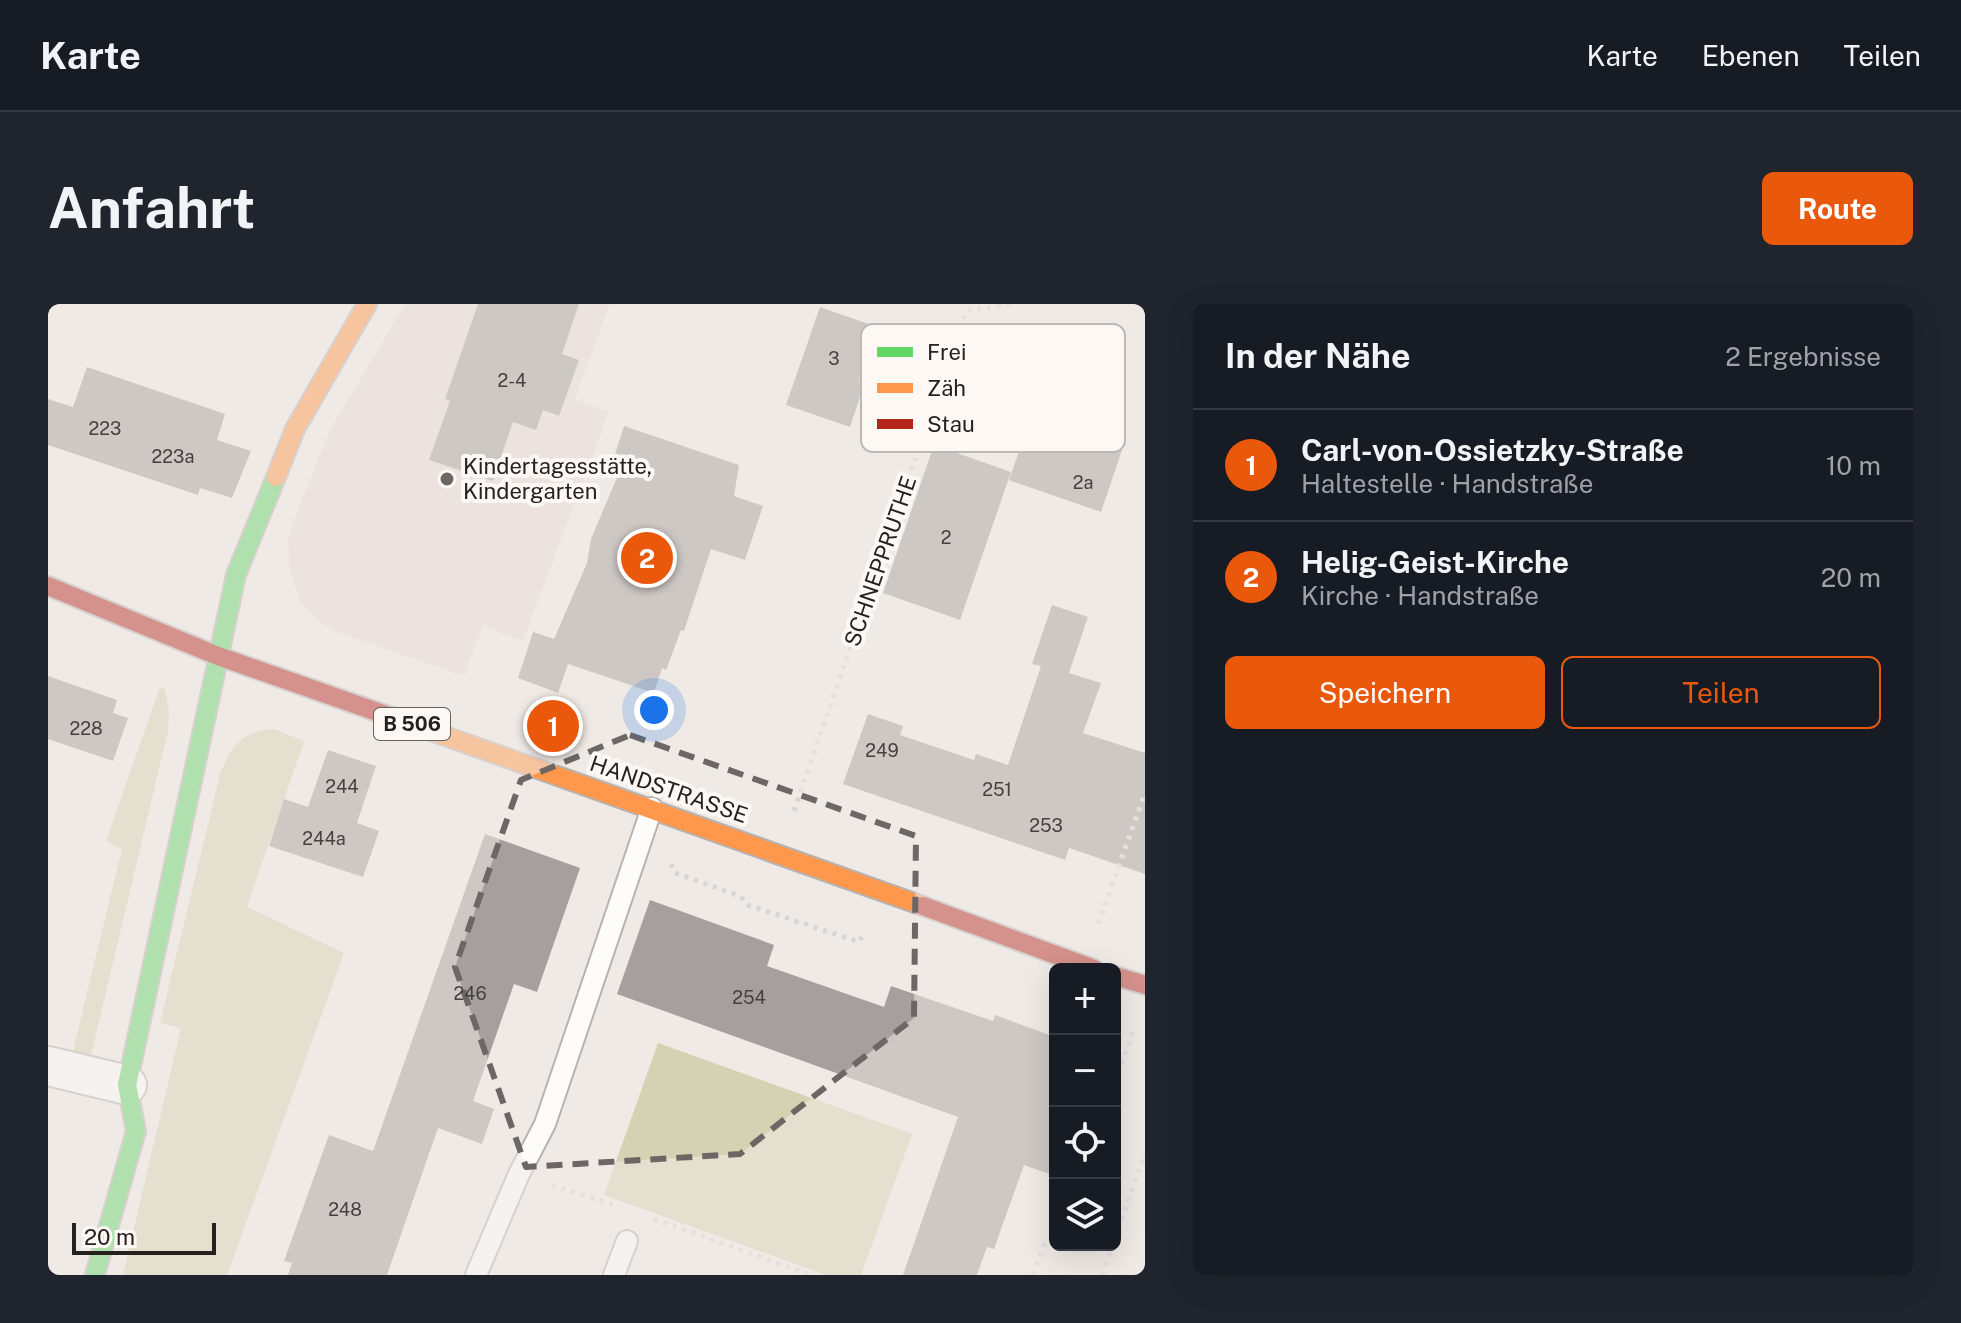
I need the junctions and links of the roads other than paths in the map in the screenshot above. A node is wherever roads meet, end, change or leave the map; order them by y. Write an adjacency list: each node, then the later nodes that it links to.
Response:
1 (367, 304): 3 (main road)
2 (48, 586): 3 (main road, HANDSTRASSE / B 506)
3 (218, 656): 4 (main road, HANDSTRASSE / B 506); 9 (main road)
4 (652, 808): 5 (main road, HANDSTRASSE / B 506); 12 (lane)
5 (1078, 963)
6 (1121, 978): 7 (main road)
7 (1145, 985)
8 (48, 1066): 9 (street)
9 (127, 1085): 11 (main road)
10 (627, 1241): 13 (lane)
11 (95, 1275)
12 (476, 1275)
13 (614, 1275)

